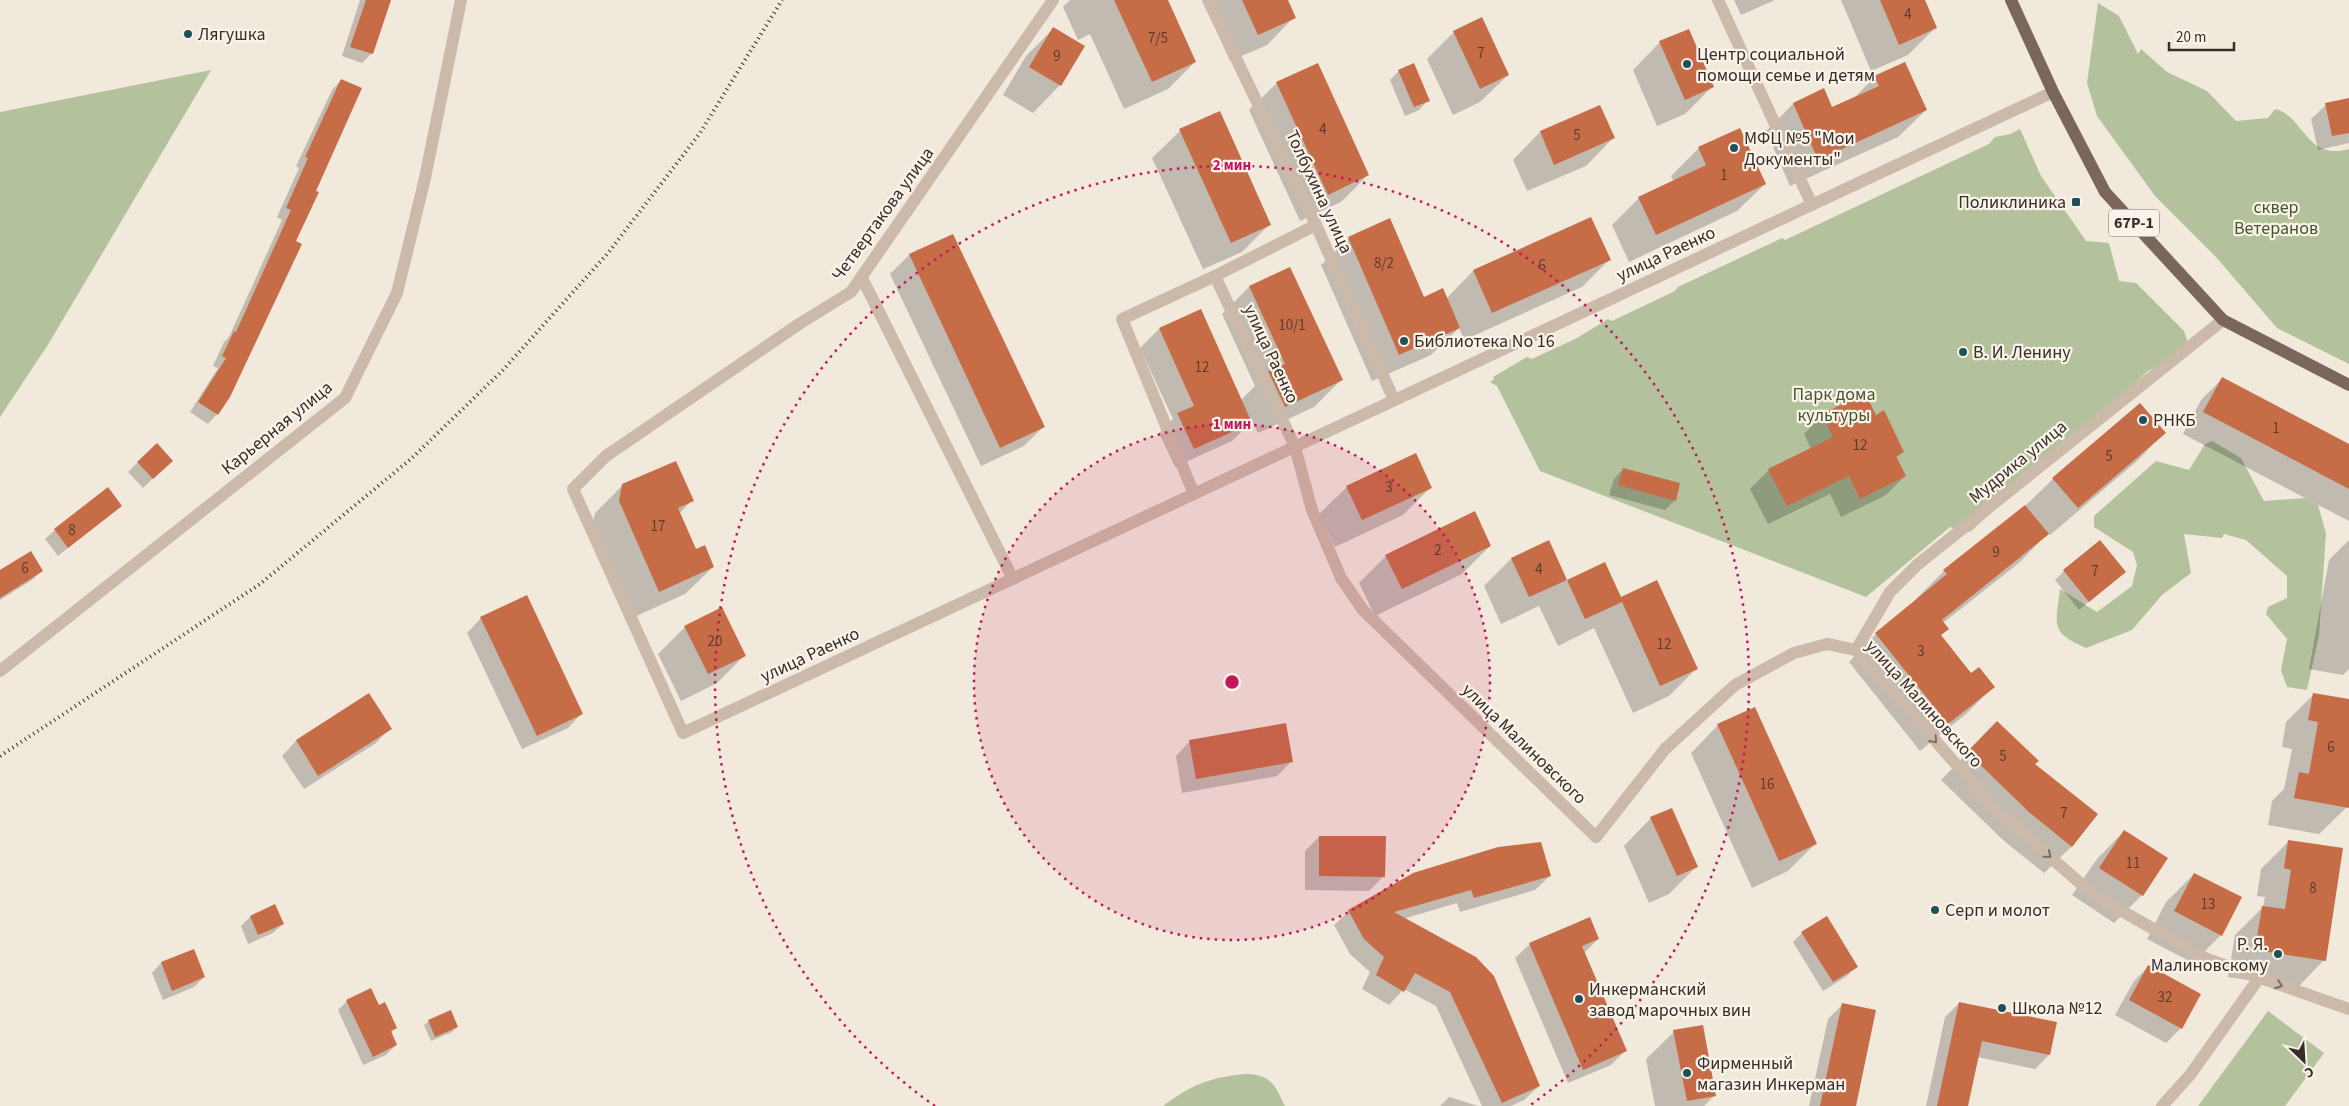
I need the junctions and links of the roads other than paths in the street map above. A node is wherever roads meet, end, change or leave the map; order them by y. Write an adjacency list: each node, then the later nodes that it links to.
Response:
1 (461, 0): 19 (street, Карьерная улица)
2 (1053, 0): 10 (street, Четвертакова улица)
3 (1208, 0): 8 (street, Толбухина улица)
4 (1718, 0): 7 (street)
5 (2011, 0): 6 (main road, 67Р-1)
6 (2053, 92): 7 (street, улица Раенко); 11 (main road, 67Р-1)
7 (1812, 205): 13 (street, улица Раенко)
8 (1316, 224): 9 (street); 13 (street, Толбухина улица)
9 (1215, 276): 14 (street, улица Раенко); 16 (street)
10 (862, 278): 15 (street, Четвертакова улица); 17 (street)
11 (2223, 320): 12 (main road, 67Р-1); 18 (street, Мудрика улица)
12 (2349, 385)
13 (1394, 400): 14 (street, улица Раенко)
14 (1295, 447): 16 (street, улица Раенко); 18 (street, улица Малиновского)
15 (573, 489): 17 (street, улица Раенко)
16 (1194, 494): 17 (street, улица Раенко)
17 (1013, 579)
18 (1856, 650): 20 (street, улица Малиновского, one-way to 20)
19 (0, 671)
20 (2259, 978): 21 (street, улица Малиновского, one-way to 21); 22 (street)
21 (2349, 1009)
22 (2162, 1106)

